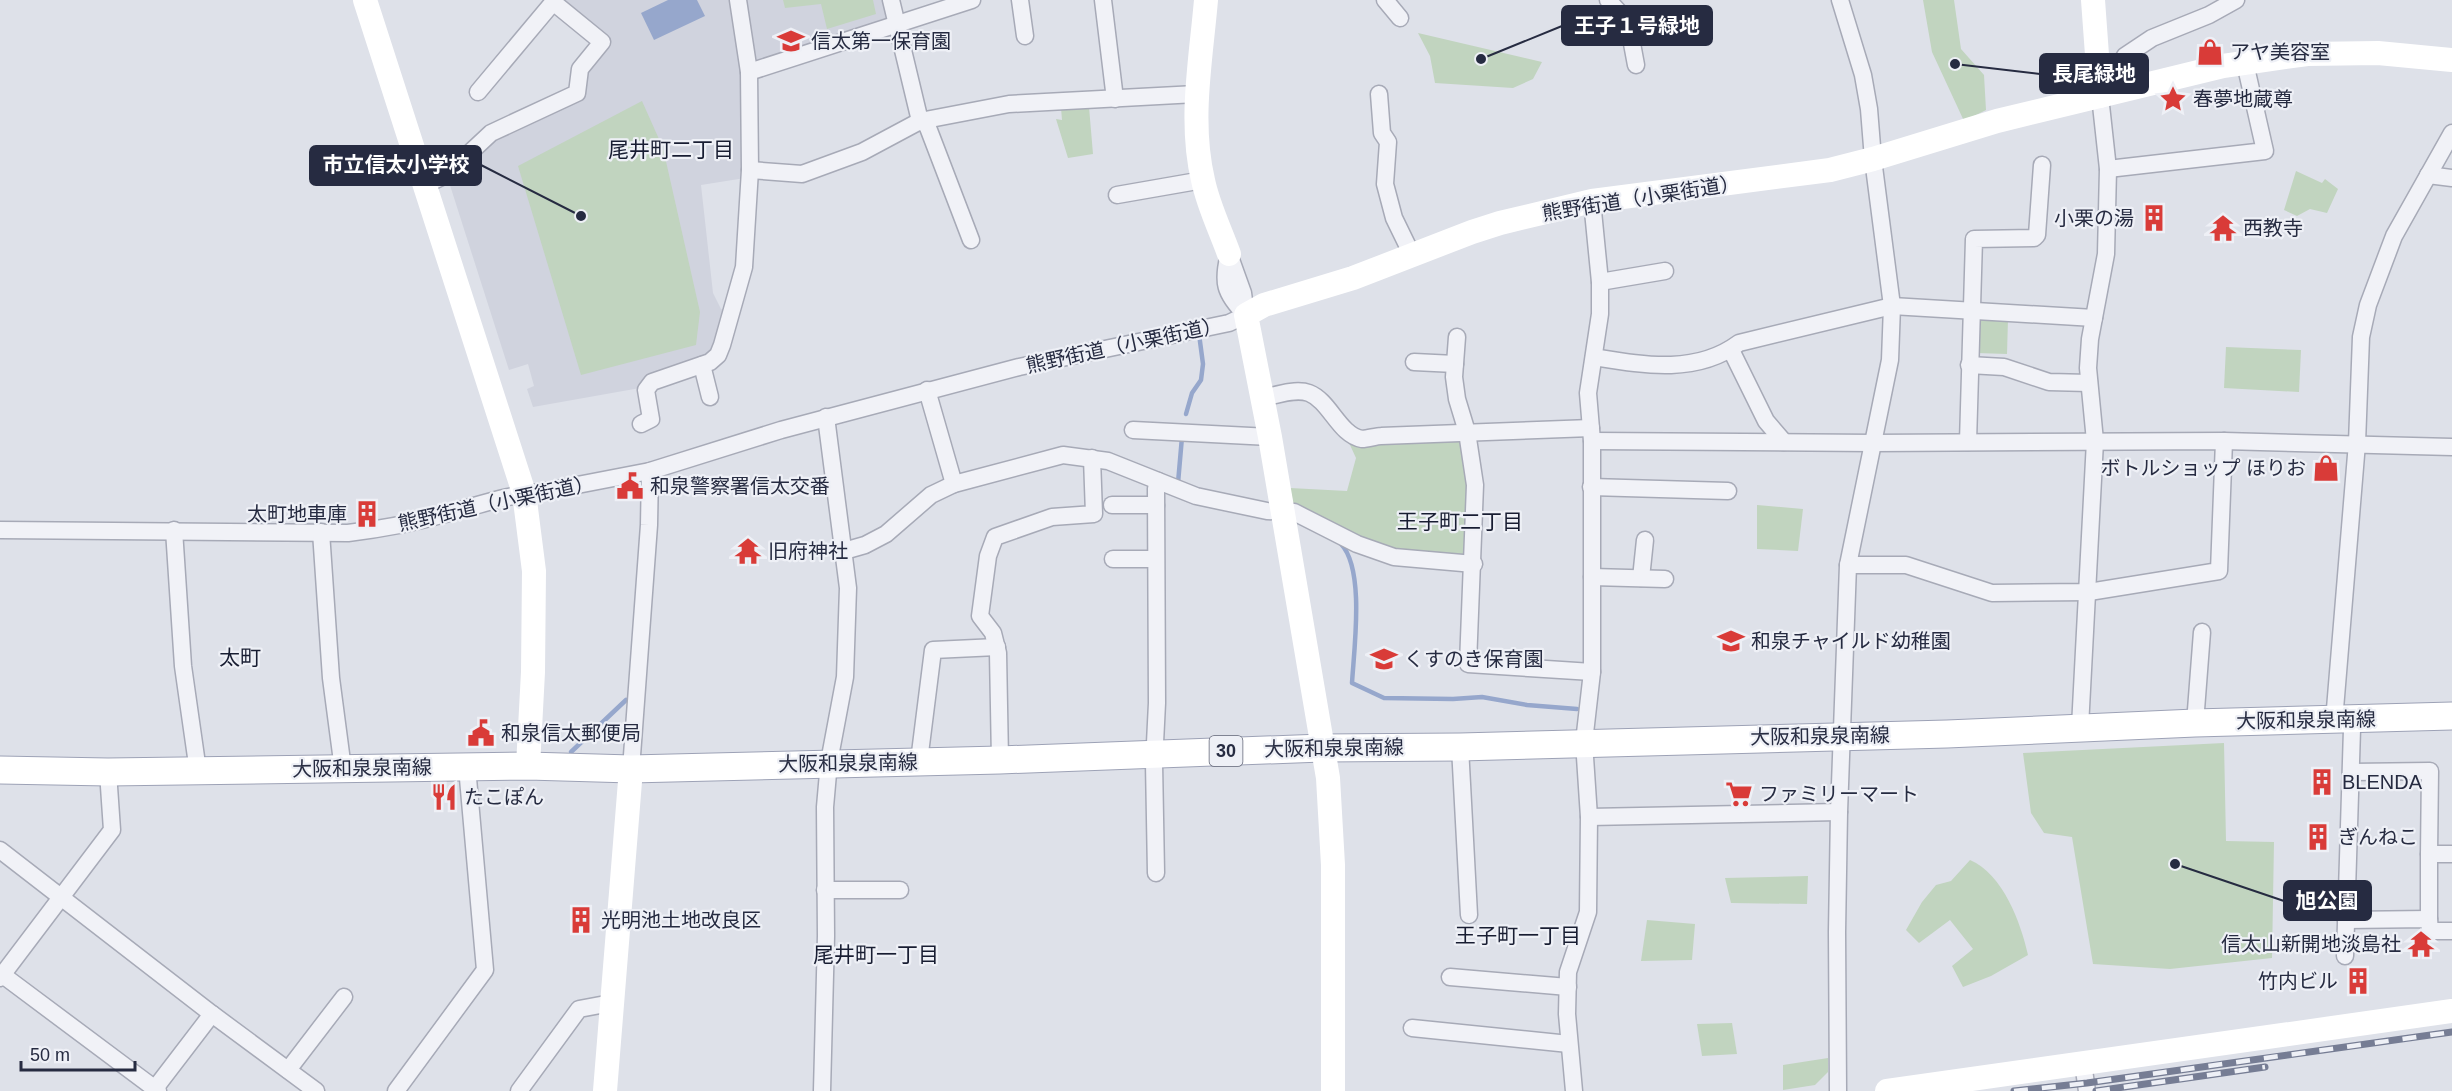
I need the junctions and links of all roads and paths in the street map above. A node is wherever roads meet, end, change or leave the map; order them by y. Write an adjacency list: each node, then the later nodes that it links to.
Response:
1 (365, 0): 37 (street)
2 (738, 0): 22 (street)
3 (891, 0): 15 (street)
4 (972, 0): 15 (street)
5 (1020, 0): 16 (street)
6 (1102, 0): 27 (street)
7 (1206, 0): 24 (street)
8 (1385, 0): 14 (street)
9 (1608, 0): 21 (street)
10 (1840, 0): 30 (street)
11 (2093, 0): 17 (street)
12 (2236, 0): 18 (street)
13 (554, 1): 23 (street); 37 (street)
14 (1400, 18)
15 (896, 24): 22 (street); 28 (street)
16 (1025, 36)
17 (2097, 44): 18 (street); 26 (street)
18 (2125, 56): 26 (street)
19 (2452, 60): 20 (street, 熊野街道（小栗街道）)
20 (2245, 63): 26 (street, 熊野街道（小栗街道）); 32 (street)
21 (1636, 64)
22 (749, 72): 33 (street)
23 (478, 92)
24 (1196, 94): 27 (street); 36 (street)
25 (1379, 94): 42 (street)
26 (2100, 96): 30 (street, 熊野街道（小栗街道）); 32 (street)
27 (1115, 99): 28 (street)
28 (920, 121): 33 (street); 40 (street)
29 (2452, 133): 34 (street)
30 (1873, 159): 39 (street, 熊野街道（小栗街道）); 45 (street)
31 (2042, 165): 46 (street)
32 (2108, 169): 48 (street)
33 (750, 170): 53 (street)
34 (2428, 175): 35 (street); 71 (street)
35 (2452, 178)
36 (1203, 180): 38 (street); 41 (street)
37 (425, 185): 79 (street)
38 (1117, 195)
39 (1592, 201): 42 (street, 熊野街道（小栗街道）); 44 (street)
40 (971, 240)
41 (1229, 254): 47 (street)
42 (1412, 255): 47 (street, 熊野街道（小栗街道）)
43 (1665, 271): 44 (street)
44 (1600, 282): 51 (street)
45 (1892, 306): 46 (street); 50 (street); 70 (street)
46 (1971, 312): 48 (street); 55 (street)
47 (1246, 315): 57 (street, 熊野街道（小栗街道）); 59 (street)
48 (2094, 318): 56 (street)
49 (1456, 337): 54 (street)
50 (1731, 350): 51 (street); 68 (street)
51 (1594, 357): 64 (street)
52 (1414, 362): 54 (street)
53 (702, 364): 58 (street); 61 (street)
54 (1455, 364): 63 (street)
55 (1969, 364): 56 (street); 69 (street)
56 (2089, 383): 66 (street)
57 (927, 390): 60 (street, 熊野街道（小栗街道）); 76 (street)
58 (710, 397)
59 (1263, 398): 63 (street); 65 (street)
60 (826, 417): 74 (street, 熊野街道（小栗街道）); 87 (street)
61 (641, 424)
62 (1133, 430): 65 (street)
63 (1467, 432): 64 (street); 90 (street)
64 (1591, 435): 68 (street); 77 (street)
65 (1270, 437): 82 (street)
66 (2095, 441): 67 (street); 69 (street); 95 (street)
67 (2224, 441): 71 (street); 95 (street)
68 (1784, 442): 70 (street)
69 (1968, 442): 70 (street)
70 (1874, 443): 91 (street)
71 (2357, 443): 72 (street); 100 (street)
72 (2452, 447)
73 (1092, 458): 75 (street); 76 (street); 97 (street)
74 (650, 471): 79 (street, 熊野街道（小栗街道）); 114 (street)
75 (1158, 481): 81 (street); 82 (street)
76 (954, 484): 87 (street)
77 (1591, 487): 78 (street); 92 (street)
78 (1728, 490)
79 (524, 493): 85 (street, 熊野街道（小栗街道）); 111 (street)
80 (1112, 505): 81 (street)
81 (1155, 505): 89 (street)
82 (1281, 511): 90 (street); 106 (street)
83 (0, 530): 84 (street, 熊野街道（小栗街道）)
84 (174, 530): 85 (street, 熊野街道（小栗街道）); 116 (street)
85 (321, 532): 113 (street)
86 (1645, 540): 93 (street)
87 (844, 551): 110 (street)
88 (1113, 559): 89 (street)
89 (1155, 559): 107 (street)
90 (1474, 564): 98 (street)
91 (1848, 565): 95 (street); 103 (street)
92 (1592, 577): 93 (street); 98 (street)
93 (1641, 578): 94 (street)
94 (1665, 579)
95 (2089, 592): 102 (street)
96 (2202, 632): 101 (street)
97 (997, 647): 108 (street); 109 (street)
98 (1592, 672): 104 (street)
99 (2452, 716): 100 (main road, 大阪和泉泉南線 / 30)
100 (2343, 719): 101 (main road, 大阪和泉泉南線 / 30); 118 (street)
101 (2195, 723): 102 (main road, 大阪和泉泉南線 / 30)
102 (2080, 728): 103 (main road, 大阪和泉泉南線 / 30)
103 (1842, 735): 104 (main road, 大阪和泉泉南線 / 30); 119 (street)
104 (1584, 742): 105 (main road, 大阪和泉泉南線 / 30); 120 (street)
105 (1460, 747): 106 (main road, 大阪和泉泉南線 / 30); 128 (street)
106 (1322, 748): 107 (main road, 大阪和泉泉南線 / 30); 150 (street)
107 (1154, 753): 108 (main road, 大阪和泉泉南線 / 30); 124 (street)
108 (1000, 760): 109 (main road, 大阪和泉泉南線 / 30)
109 (919, 761): 110 (main road, 大阪和泉泉南線 / 30)
110 (829, 762): 114 (main road, 大阪和泉泉南線 / 30); 125 (street)
111 (528, 766): 112 (main road, 大阪和泉泉南線 / 30); 114 (main road, 大阪和泉泉南線 / 30)
112 (467, 767): 113 (main road, 大阪和泉泉南線 / 30); 146 (street)
113 (343, 769): 116 (main road, 大阪和泉泉南線 / 30)
114 (631, 769): 137 (street)
115 (0, 770): 117 (main road, 大阪和泉泉南線 / 30)
116 (198, 771): 117 (main road, 大阪和泉泉南線 / 30)
117 (108, 772): 127 (street)
118 (2352, 772): 122 (street); 130 (street)
119 (1839, 812): 120 (street); 152 (street)
120 (1590, 817): 135 (street)
121 (0, 850): 127 (street)
122 (2429, 854): 123 (street); 129 (street)
123 (2452, 854)
124 (1156, 873)
125 (825, 890): 126 (street); 149 (street)
126 (900, 890)
127 (61, 896): 133 (street); 139 (street)
128 (1469, 915)
129 (2429, 919): 130 (street); 131 (street)
130 (2346, 920): 132 (street)
131 (2452, 931)
132 (2344, 956)
133 (1, 975): 144 (street)
134 (1450, 977): 135 (street)
135 (1568, 987): 141 (street)
136 (344, 997): 143 (street)
137 (611, 1003): 147 (street); 148 (street)
138 (2452, 1011): 142 (street)
139 (212, 1014): 143 (street); 144 (street)
140 (1412, 1028): 141 (street)
141 (1569, 1044): 151 (street)
142 (2083, 1063): 153 (street); 154 (street)
143 (288, 1070): 145 (street)
144 (155, 1090)
145 (316, 1091)
146 (396, 1091)
147 (519, 1091)
148 (605, 1091)
149 (822, 1091)
150 (1333, 1091)
151 (1574, 1091)
152 (1838, 1091)
153 (1887, 1091)
154 (2087, 1091)

